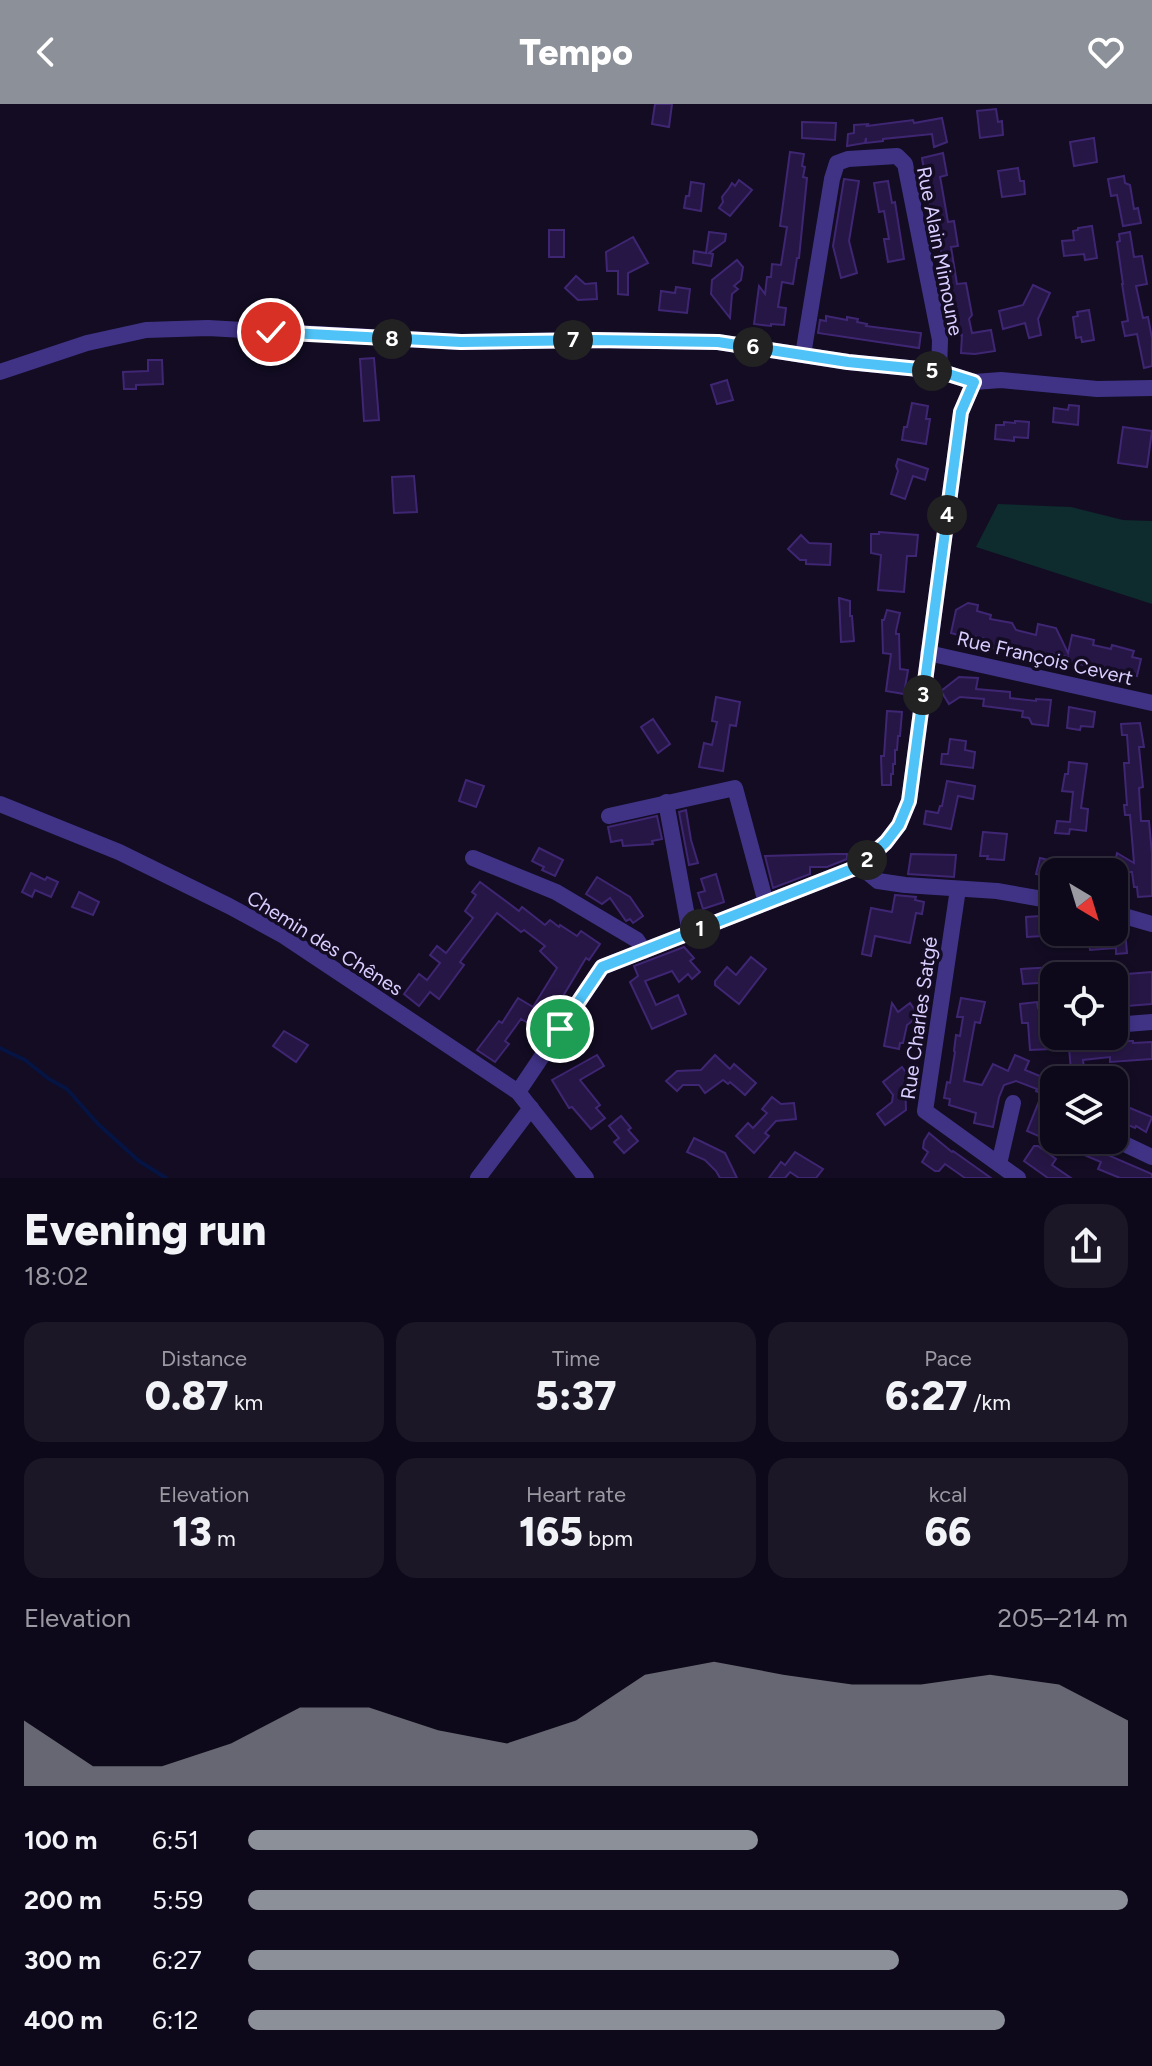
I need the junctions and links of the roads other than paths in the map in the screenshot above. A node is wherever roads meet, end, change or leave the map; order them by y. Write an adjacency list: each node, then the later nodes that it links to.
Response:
1 (803, 355): 2 (street); 2 (street, Rue Alain Mimoune); 3 (street)
2 (939, 371): 4 (street)
3 (0, 372)
4 (974, 382): 5 (street); 6 (street)
5 (1152, 388)
6 (928, 653): 7 (street, Rue François Cevert); 12 (street)
7 (1152, 703)
8 (666, 802): 10 (street); 15 (street); 18 (street)
9 (0, 804): 22 (street, Chemin des Chênes)
10 (609, 816)
11 (473, 858): 19 (street)
12 (860, 866): 13 (street); 15 (street)
13 (958, 889): 14 (street); 27 (street, Rue Charles Satgé)
14 (1040, 899)
15 (766, 903): 18 (street)
16 (1128, 917): 17 (street)
17 (1152, 924)
18 (690, 933): 19 (street)
19 (644, 951): 22 (street)
20 (1152, 1022): 21 (street)
21 (1128, 1024)
22 (518, 1092): 24 (street, Chemin des Chênes)
23 (1013, 1103): 27 (street)
24 (531, 1108): 28 (street); 29 (street, Chemin des Chênes)
25 (1128, 1146): 26 (street)
26 (1152, 1157)
27 (999, 1164): 30 (street, Rue Charles Satgé)
28 (478, 1178)
29 (586, 1178)
30 (1018, 1178)

